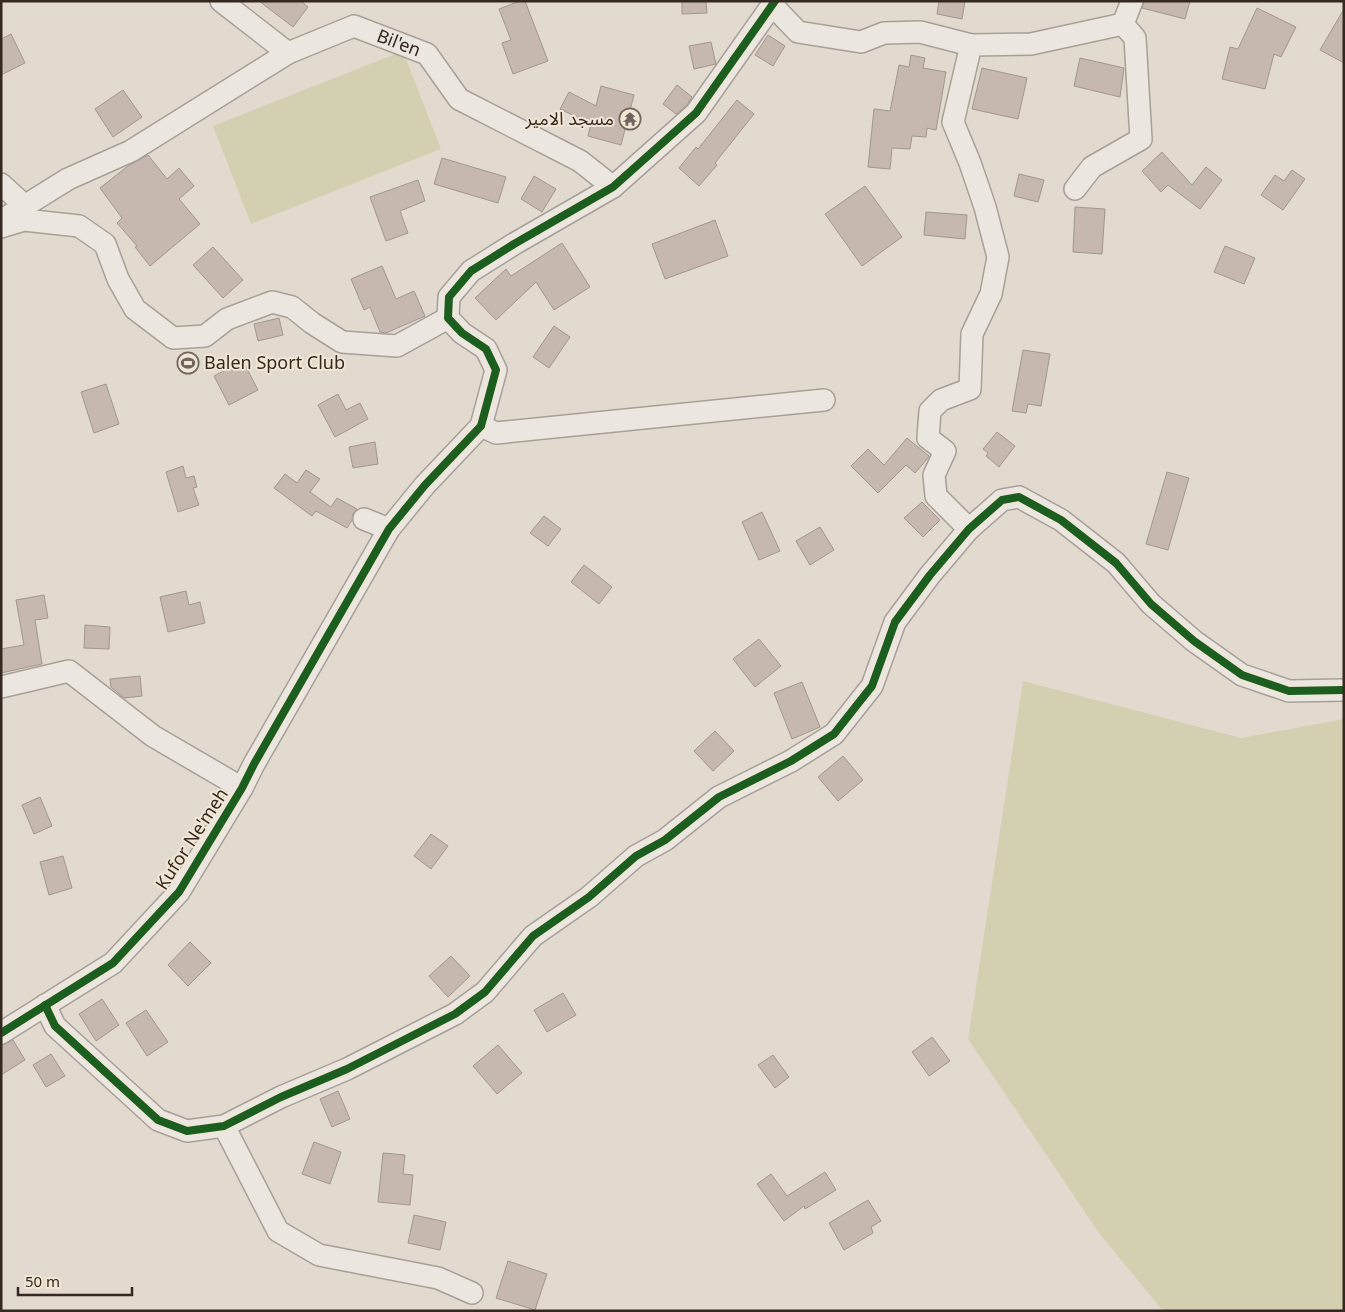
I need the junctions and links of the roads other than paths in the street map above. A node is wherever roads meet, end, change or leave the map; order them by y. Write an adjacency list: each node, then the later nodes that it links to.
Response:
1 (221, 1): 6 (street)
2 (1132, 1): 4 (street)
3 (774, 4): 5 (street); 8 (street)
4 (1123, 24): 5 (street); 9 (street)
5 (971, 45): 18 (street)
6 (288, 53): 8 (street, Bil'en); 10 (street, Bil'en)
7 (1, 184): 10 (street)
8 (613, 187): 13 (street)
9 (1075, 189)
10 (25, 206): 11 (street, Bil'en)
11 (1, 221)
12 (1, 227): 13 (street)
13 (448, 318): 15 (street)
14 (824, 400): 15 (street)
15 (481, 426): 17 (street, Kufor Ne'meh)
16 (364, 519): 17 (street)
17 (389, 529): 21 (street, Kufor Ne'meh)
18 (970, 529): 20 (street); 24 (street)
19 (1, 687): 21 (street)
20 (1344, 690)
21 (242, 788): 22 (street, Kufor Ne'meh)
22 (45, 1005): 23 (street, Kufor Ne'meh); 24 (street)
23 (1, 1033)
24 (224, 1126): 25 (street)
25 (472, 1293)

